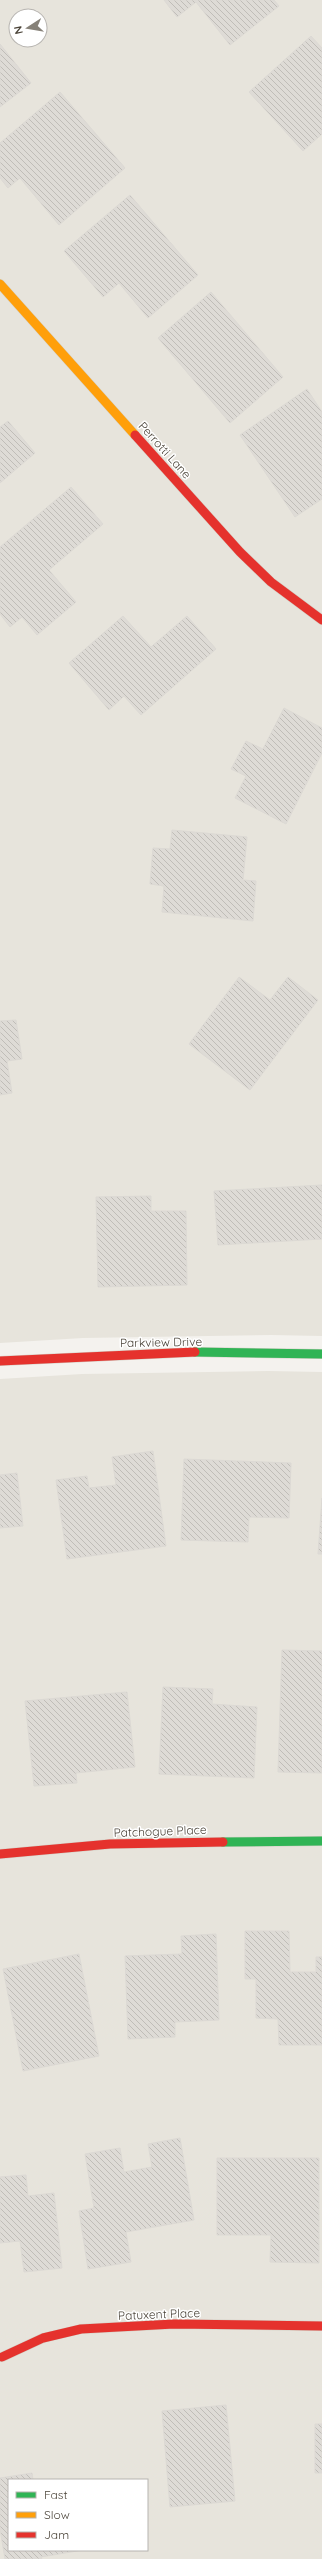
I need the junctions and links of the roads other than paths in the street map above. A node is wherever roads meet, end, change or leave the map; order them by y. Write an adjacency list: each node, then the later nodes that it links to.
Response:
1 (0, 284): 2 (street, Perrotti Lane)
2 (322, 620)
3 (322, 1354): 4 (street, Parkview Drive)
4 (0, 1361)
5 (322, 1841): 6 (street, Patchogue Place)
6 (0, 1854)
7 (322, 2326): 8 (street, Patuxent Place)
8 (2, 2357)

